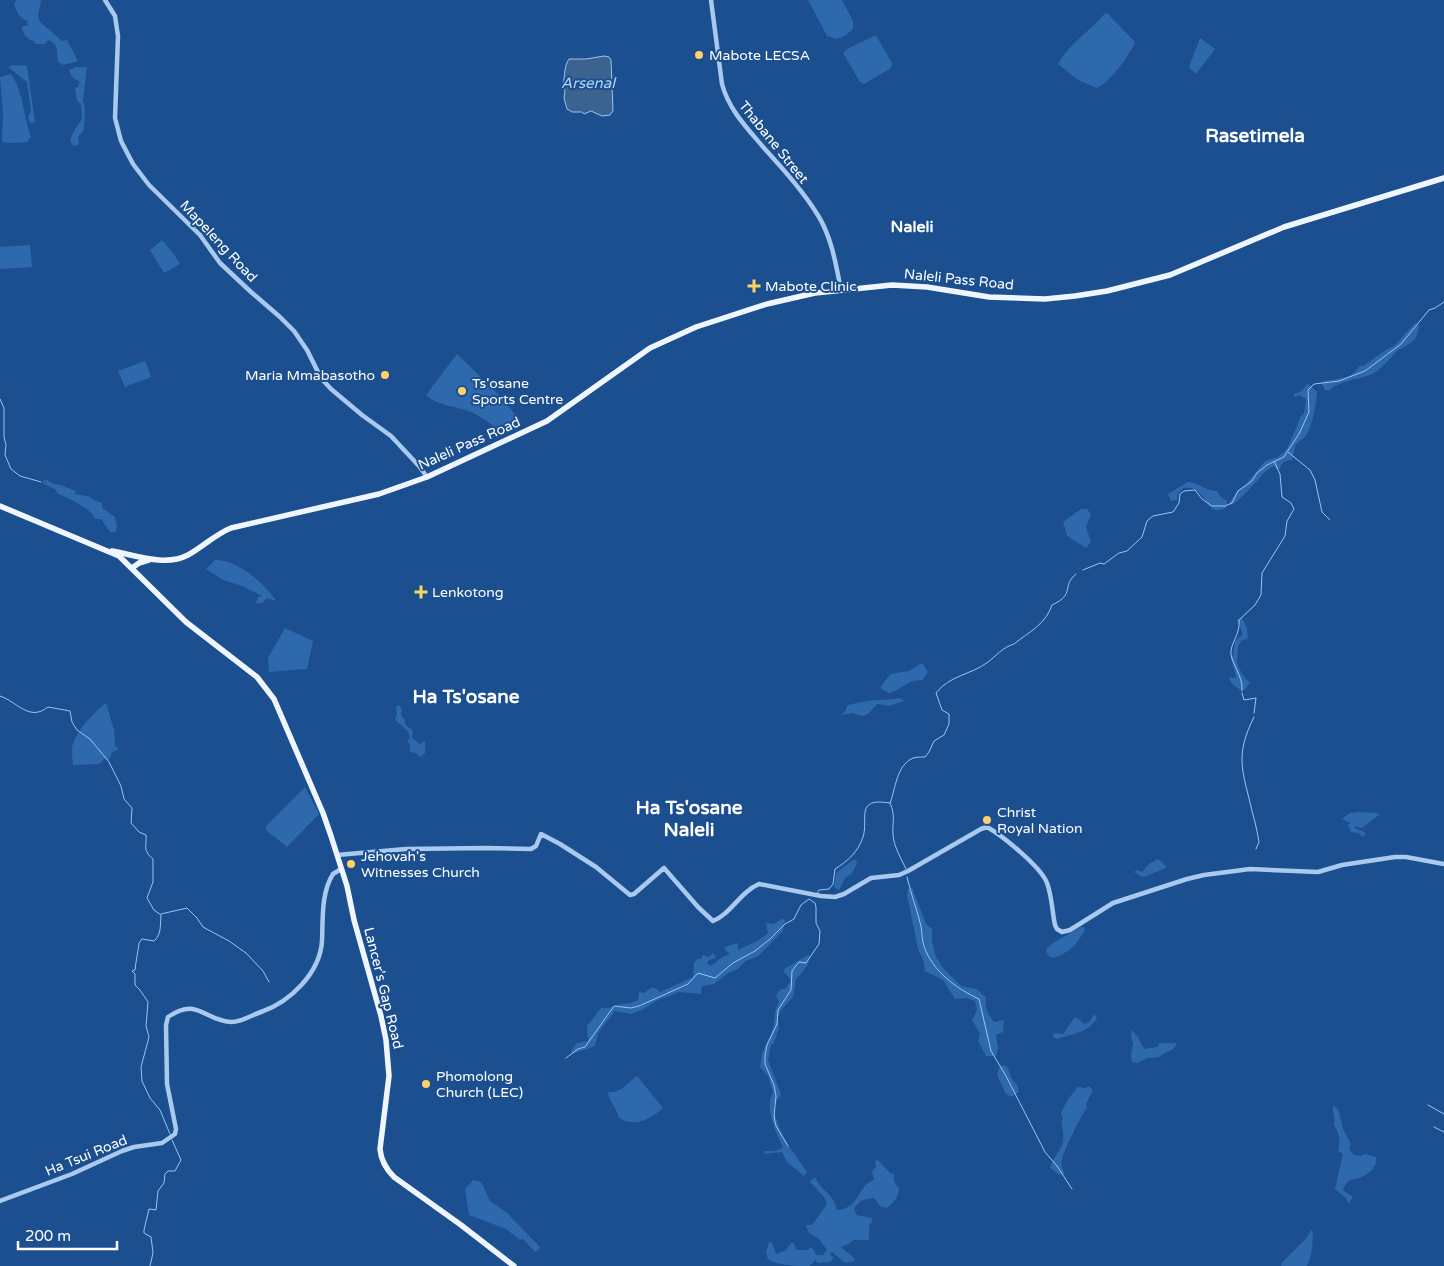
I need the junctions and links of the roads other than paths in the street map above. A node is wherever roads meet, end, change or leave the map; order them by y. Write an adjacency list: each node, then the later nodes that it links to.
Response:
1 (104, 0): 5 (street, Mapeleng Road)
2 (711, 0): 4 (street, Thabane Street)
3 (1444, 178): 4 (main road, Naleli Pass Road)
4 (841, 290): 5 (main road, Naleli Pass Road)
5 (427, 477): 9 (main road, Naleli Pass Road)
6 (0, 506): 7 (main road)
7 (112, 552): 8 (main road); 10 (main road, Lancer's Gap Road)
8 (141, 558): 9 (main road); 10 (main road)
9 (151, 559): 10 (main road)
10 (130, 566): 11 (main road, Lancer's Gap Road)
11 (338, 855): 12 (street); 13 (main road, Lancer's Gap Road)
12 (1444, 864)
13 (341, 866): 14 (street, Ha Tsui Road); 15 (main road, Lancer's Gap Road)
14 (0, 1201)
15 (514, 1266)

